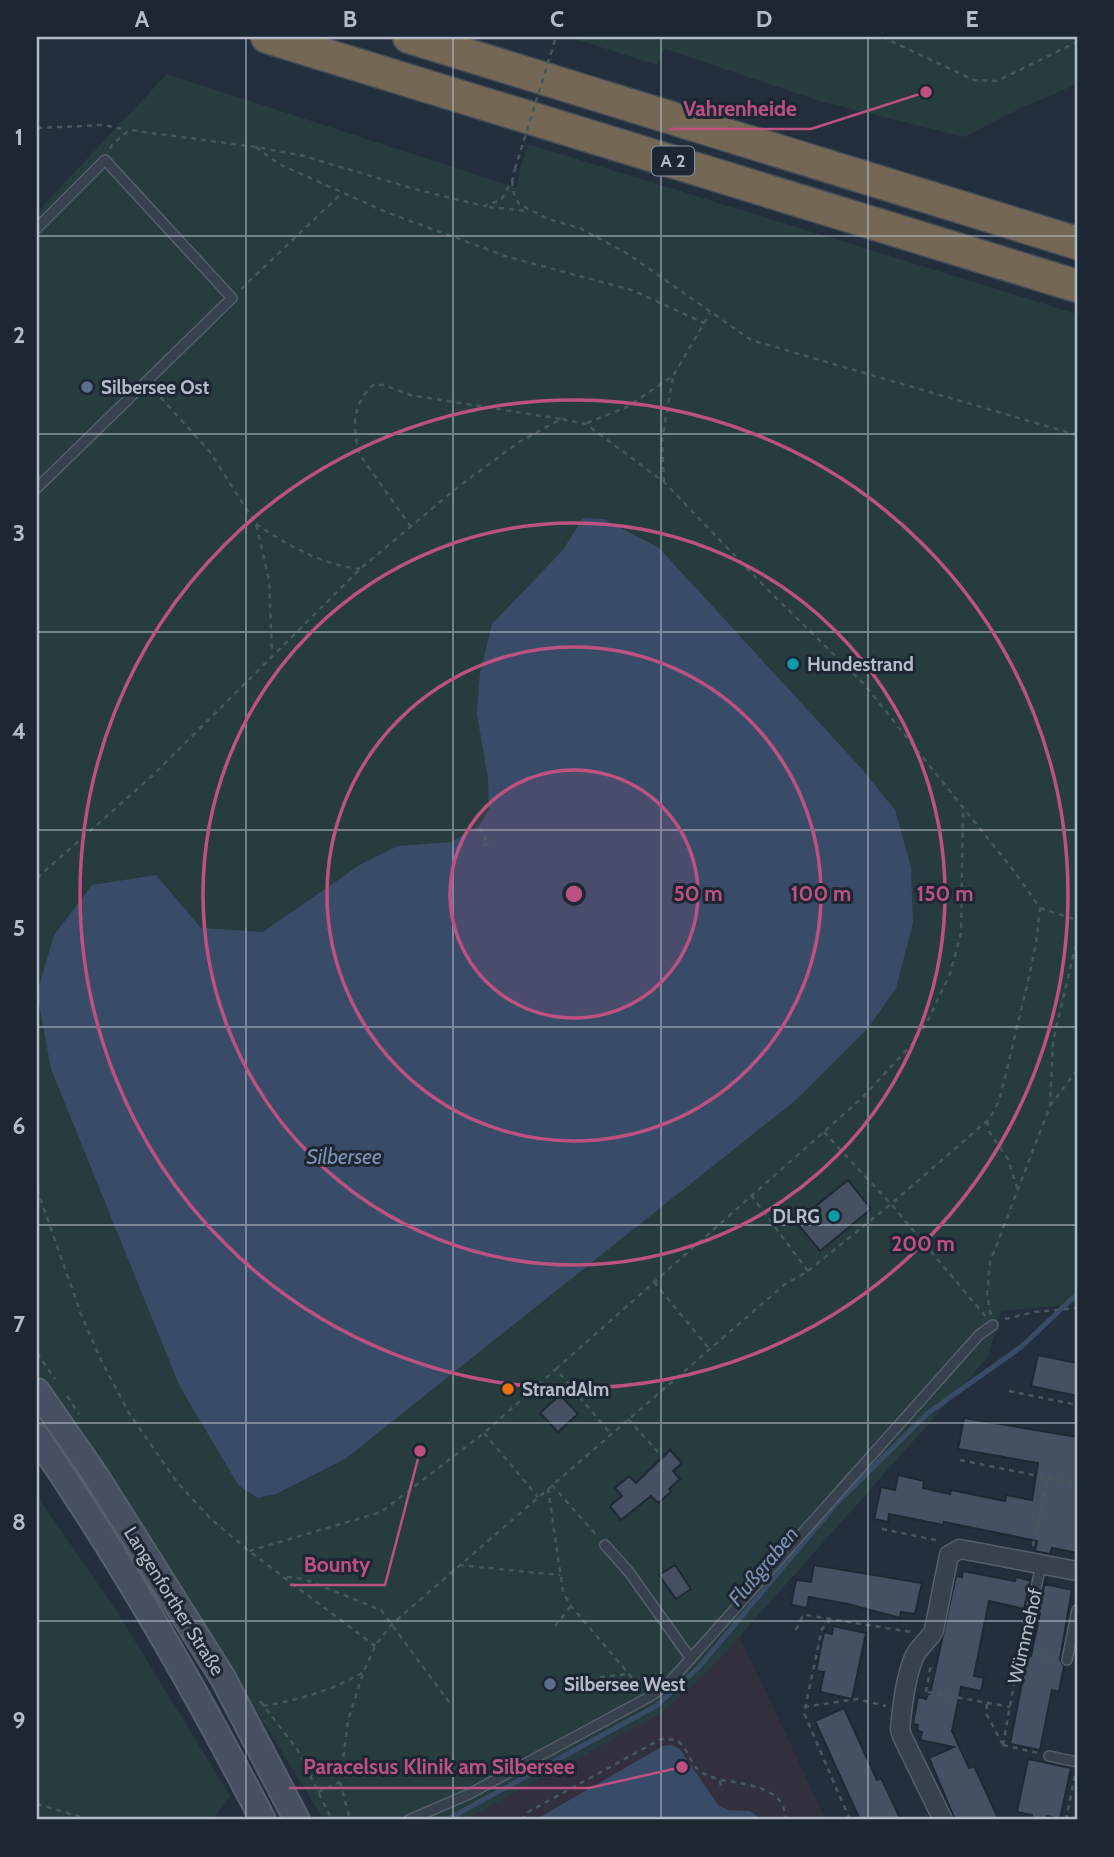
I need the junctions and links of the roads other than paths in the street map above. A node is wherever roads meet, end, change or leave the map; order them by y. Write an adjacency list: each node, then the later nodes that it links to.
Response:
1 (267, 37): 5 (highway, A 2)
2 (409, 37): 4 (highway, A 2)
3 (37, 228): 6 (lane)
4 (1077, 243)
5 (1077, 286)
6 (37, 488)
7 (993, 1325): 15 (lane)
8 (37, 1391): 20 (main road, Langenforther Straße)
9 (37, 1437): 19 (main road, Langenforther Straße)
10 (605, 1545): 15 (lane)
11 (1035, 1563): 12 (street, Wümmehof); 14 (lane, Wümmehof); 22 (street, Wümmehof)
12 (1077, 1570)
13 (1077, 1610): 16 (lane)
14 (1023, 1651)
15 (691, 1660): 21 (lane)
16 (1067, 1660)
17 (1049, 1756): 18 (lane)
18 (1077, 1762)
19 (263, 1820)
20 (297, 1820)
21 (409, 1820)
22 (943, 1820)

